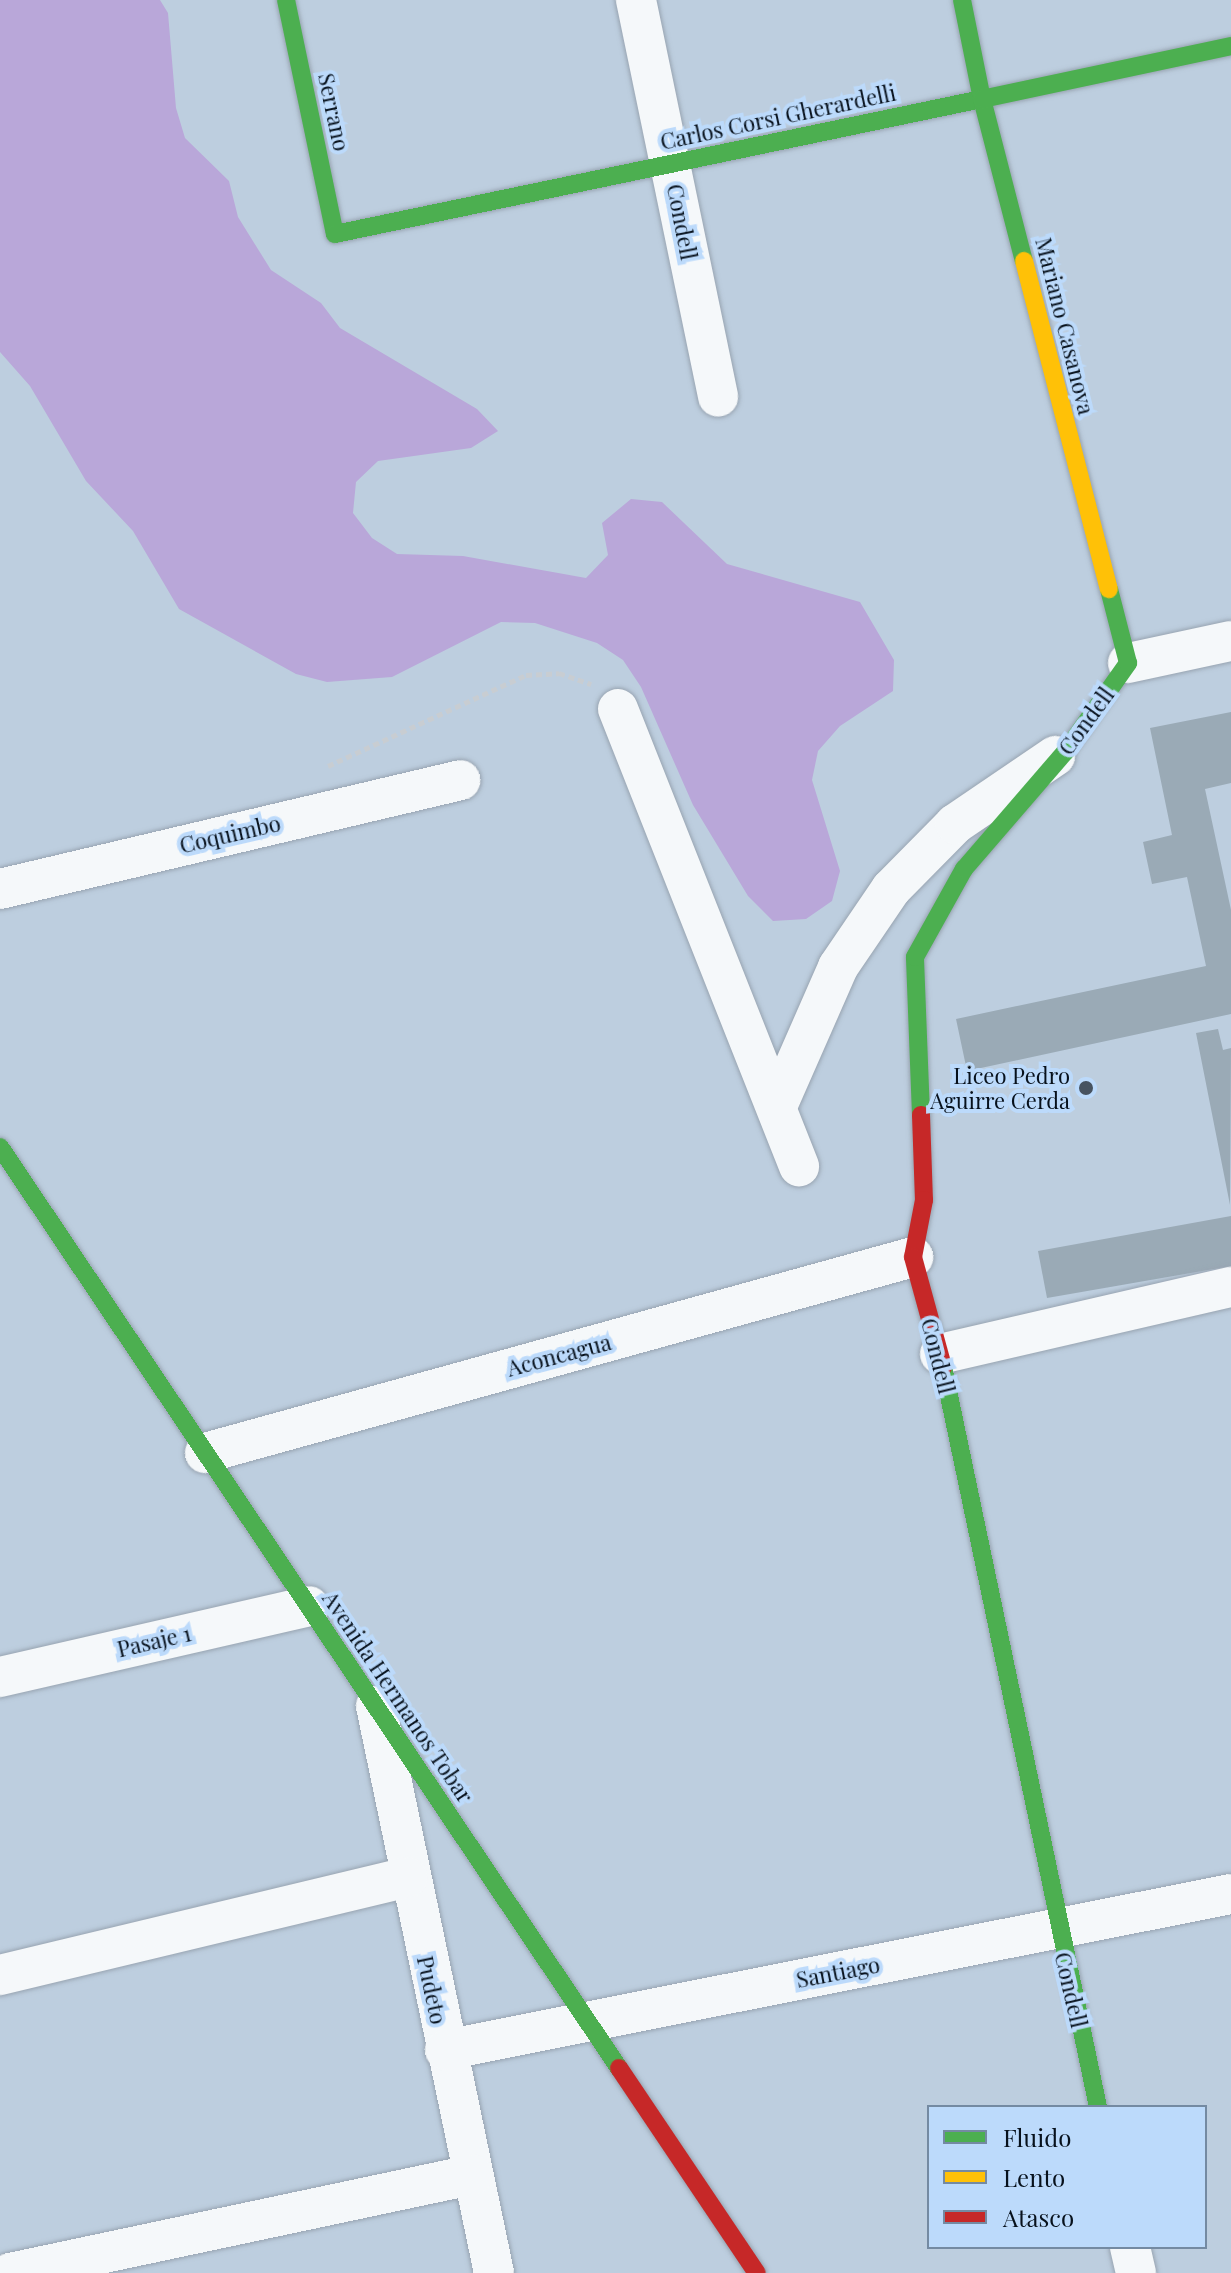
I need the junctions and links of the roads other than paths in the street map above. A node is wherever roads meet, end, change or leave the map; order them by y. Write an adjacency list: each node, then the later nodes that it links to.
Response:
1 (286, 0): 7 (street, Serrano)
2 (636, 0): 6 (street, Condell)
3 (962, 0): 5 (street, Mariano Casanova)
4 (1231, 46): 5 (street, Carlos Corsi Gherardelli)
5 (982, 99): 6 (street, Carlos Corsi Gherardelli); 10 (street, Mariano Casanova)
6 (670, 164): 7 (street, Carlos Corsi Gherardelli); 8 (street, Condell)
7 (335, 234)
8 (718, 397)
9 (1231, 641): 10 (street)
10 (1128, 663): 12 (street, Condell)
11 (618, 709): 15 (street)
12 (1066, 751): 15 (street); 18 (street, Condell)
13 (460, 780): 14 (street, Coquimbo)
14 (0, 889)
15 (778, 1104): 17 (street)
16 (0, 1147): 21 (street, Avenida Hermanos Tobar)
17 (799, 1166)
18 (913, 1257): 20 (street, Condell); 21 (street, Aconcagua)
19 (1231, 1287): 20 (street)
20 (940, 1354): 27 (street, Condell)
21 (205, 1453): 22 (street, Avenida Hermanos Tobar)
22 (309, 1606): 23 (street, Pasaje 1); 24 (street, Avenida Hermanos Tobar)
23 (0, 1677)
24 (376, 1706): 25 (street, Pudeto); 29 (street, Avenida Hermanos Tobar)
25 (407, 1877): 28 (street); 30 (street, Pudeto)
26 (1231, 1894): 27 (street, Santiago)
27 (1057, 1928): 29 (street, Santiago); 31 (street, Condell)
28 (0, 1975)
29 (587, 2021): 30 (street, Santiago); 36 (street, Avenida Hermanos Tobar)
30 (445, 2050): 32 (street, Pudeto)
31 (1098, 2105)
32 (473, 2175): 34 (street); 35 (street, Pudeto)
33 (1130, 2249): 37 (street)
34 (10, 2273)
35 (494, 2273)
36 (757, 2273)
37 (1136, 2273)

